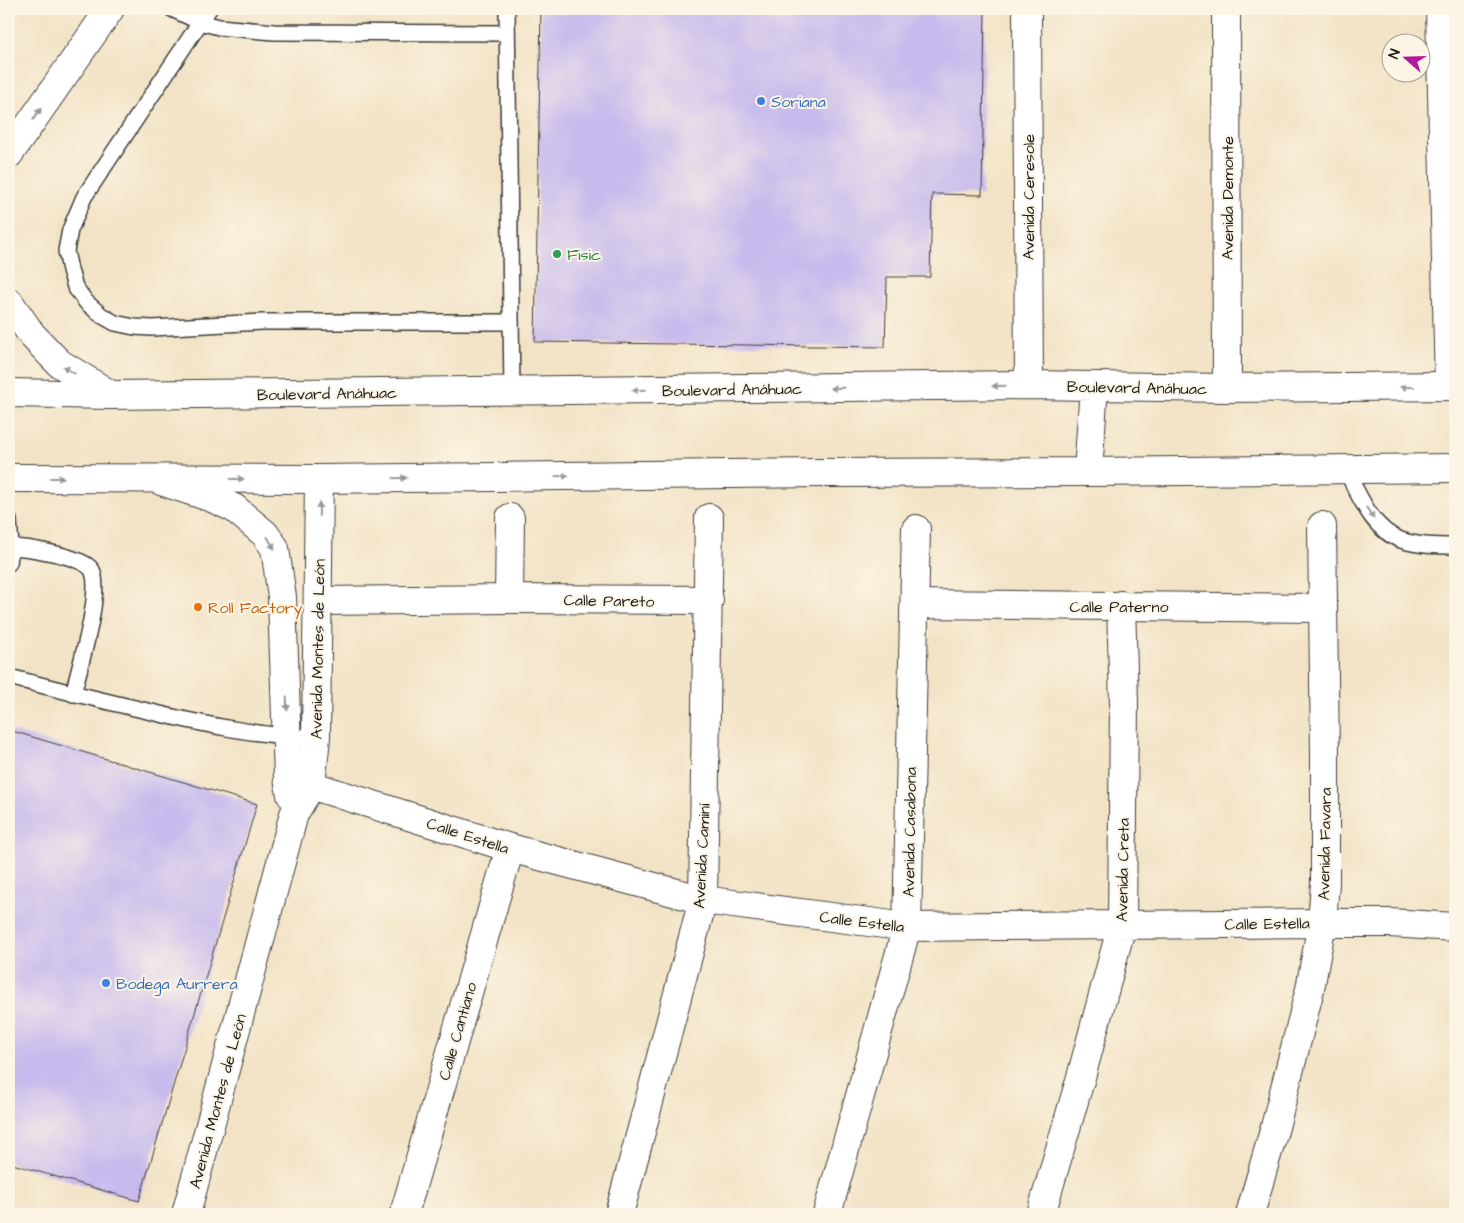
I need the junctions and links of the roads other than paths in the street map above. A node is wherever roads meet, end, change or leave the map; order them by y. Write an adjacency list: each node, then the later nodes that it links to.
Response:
1 (110, 9): 10 (street, one-way to 1)
2 (172, 9): 8 (lane)
3 (209, 9): 8 (lane)
4 (507, 9): 9 (lane)
5 (1027, 9): 13 (street, Avenida Ceresole)
6 (1226, 9): 16 (street, Avenida Demonte)
7 (1440, 9): 15 (street)
8 (200, 22): 9 (lane); 12 (lane)
9 (507, 33): 12 (lane)
10 (9, 154)
11 (9, 302): 19 (street, one-way to 11)
12 (511, 322): 17 (lane)
13 (1029, 386): 14 (street, Boulevard Anáhuac); 17 (street, Boulevard Anáhuac, one-way to 17)
14 (1094, 386): 16 (street, Boulevard Anáhuac); 22 (street)
15 (1452, 386): 16 (street, Boulevard Anáhuac, one-way to 16)
16 (1227, 388)
17 (512, 391): 19 (street, Boulevard Anáhuac)
18 (9, 393): 19 (street, Boulevard Anáhuac)
19 (111, 395)
20 (1455, 468): 21 (street)
21 (1346, 470): 22 (street); 31 (lane, one-way to 31)
22 (1088, 472): 25 (street, one-way to 22)
23 (9, 478): 24 (street, one-way to 24)
24 (155, 479): 25 (street, one-way to 25); 42 (street, Avenida Montes de León, one-way to 42)
25 (319, 479): 35 (street, Avenida Montes de León, one-way to 25)
26 (510, 518): 34 (street)
27 (708, 518): 36 (street, Avenida Caminí)
28 (9, 520): 32 (lane)
29 (1322, 526): 39 (street, Avenida Favara)
30 (916, 529): 37 (street, Avenida Casabona)
31 (1455, 546)
32 (10, 547): 33 (lane); 41 (lane)
33 (9, 563)
34 (509, 599): 35 (street, Calle Pareto); 36 (street, Calle Pareto)
35 (318, 600): 43 (street, Avenida Montes de León)
36 (708, 600): 46 (street, Avenida Caminí)
37 (915, 604): 38 (street, Calle Paterno); 49 (street, Avenida Casabona)
38 (1121, 605): 39 (street, Calle Paterno); 48 (street, Avenida Creta)
39 (1322, 608): 47 (street, Avenida Favara)
40 (9, 677): 41 (lane)
41 (73, 694): 42 (lane)
42 (288, 737): 43 (lane); 44 (street, Avenida Montes de León)
43 (316, 738): 44 (street, Avenida Montes de León)
44 (299, 782): 45 (street, Calle Estella); 51 (street, Avenida Montes de León)
45 (510, 848): 46 (street, Calle Estella); 52 (street, Calle Cantiano)
46 (703, 900): 49 (street, Calle Estella); 53 (street, Avenida Caminí)
47 (1322, 922): 48 (street, Calle Estella); 50 (street, Calle Estella); 56 (street, Avenida Favara)
48 (1122, 925): 49 (street, Calle Estella); 55 (street, Avenida Creta)
49 (907, 927): 54 (street, Avenida Casabona)
50 (1455, 927)
51 (186, 1214)
52 (404, 1214)
53 (619, 1214)
54 (827, 1214)
55 (1041, 1214)
56 (1250, 1214)

